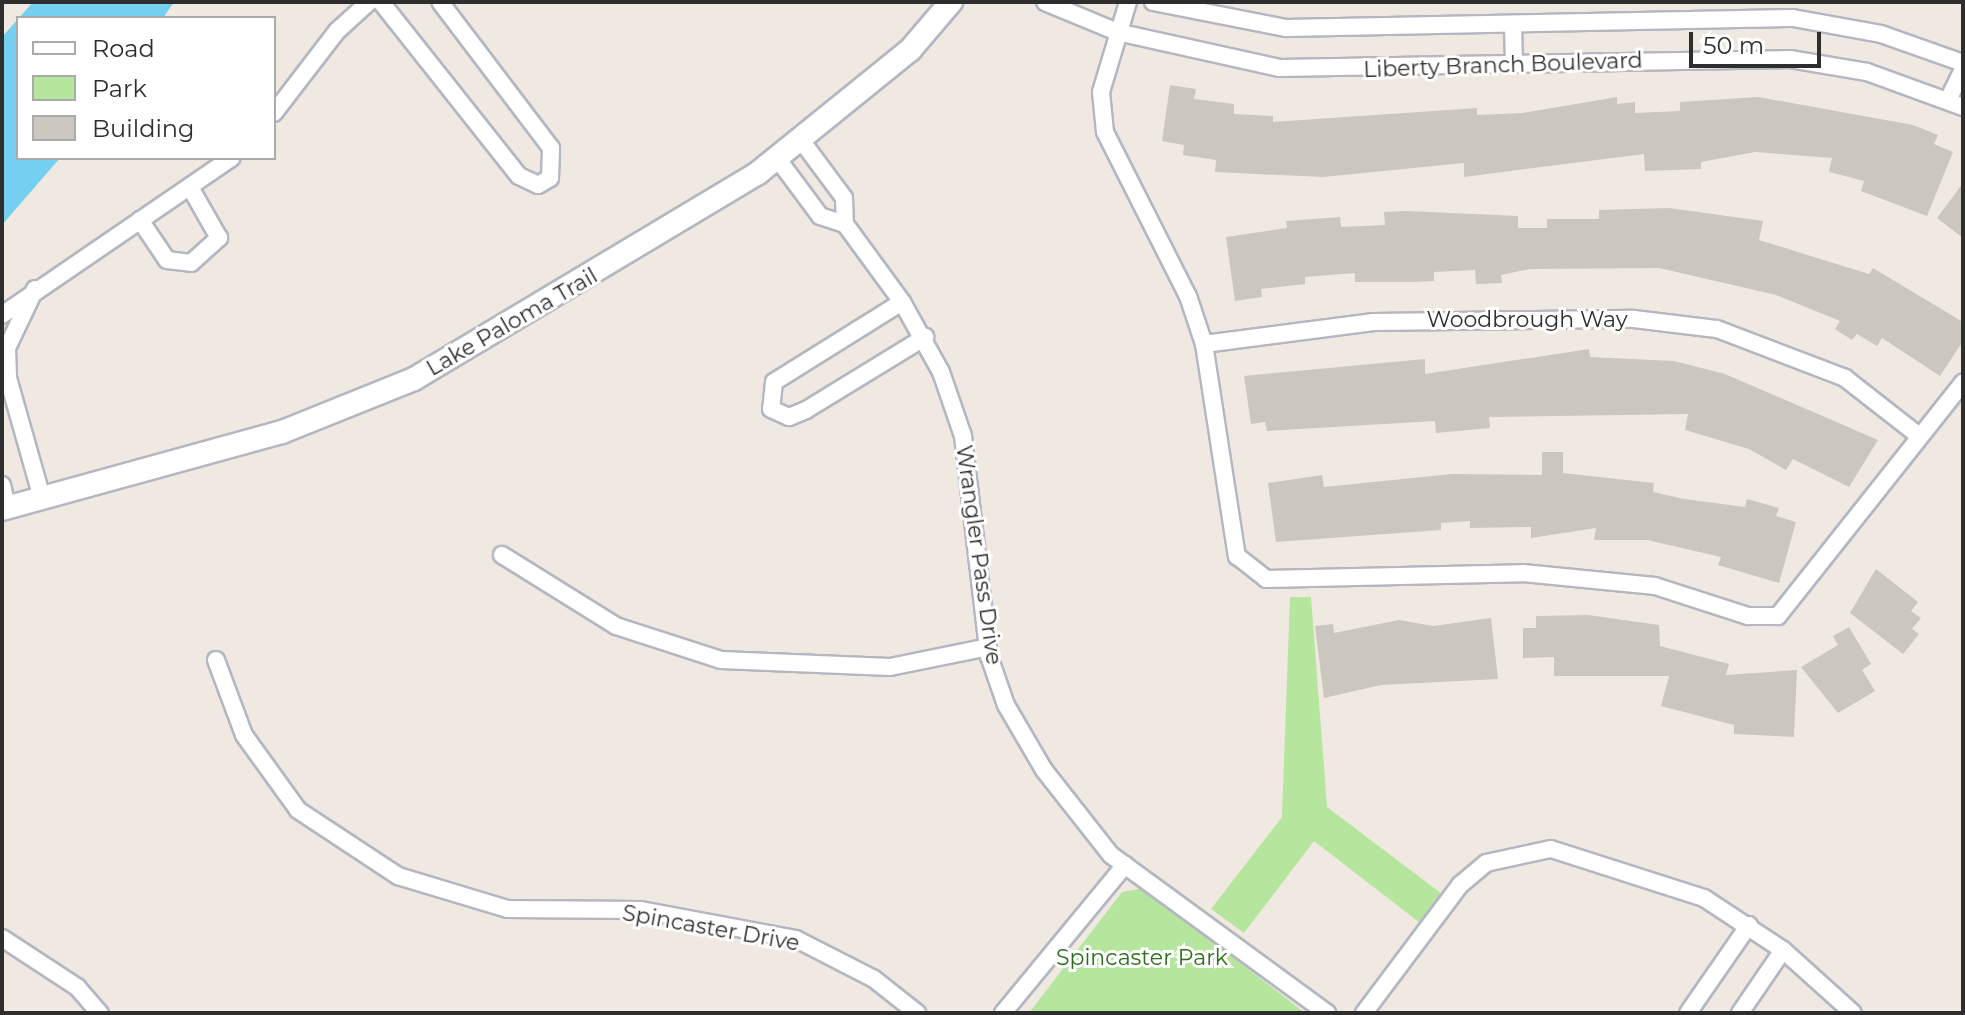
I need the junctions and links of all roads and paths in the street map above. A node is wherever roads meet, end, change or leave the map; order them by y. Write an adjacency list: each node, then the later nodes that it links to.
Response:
1 (369, 2): 14 (street)
2 (381, 2): 3 (street)
3 (440, 2)
4 (951, 2): 15 (street, Lake Paloma Trail)
5 (1045, 2): 9 (street, Liberty Branch Boulevard)
6 (1153, 2): 8 (street, Liberty Branch Boulevard)
7 (1126, 8): 9 (street)
8 (1513, 24): 10 (street, Liberty Branch Boulevard); 11 (street)
9 (1117, 32): 11 (street, Liberty Branch Boulevard); 25 (street)
10 (1963, 63)
11 (1514, 65): 13 (street, Liberty Branch Boulevard)
12 (1963, 69): 13 (street)
13 (1956, 103)
14 (276, 110)
15 (801, 140): 16 (street, Lake Paloma Trail); 20 (street, Wrangler Pass Drive)
16 (777, 158): 20 (street, Wrangler Pass Drive); 29 (street, Lake Paloma Trail)
17 (228, 160): 18 (street)
18 (191, 189): 19 (street); 19 (street)
19 (140, 220): 21 (street)
20 (845, 224): 22 (street, Wrangler Pass Drive)
21 (38, 284): 23 (street); 29 (street)
22 (902, 302): 24 (street, Wrangler Pass Drive); 24 (street)
23 (2, 315)
24 (925, 337): 32 (street, Wrangler Pass Drive)
25 (1204, 344): 27 (street, Woodbrough Way); 27 (street)
26 (1963, 383): 27 (street)
27 (1918, 435)
28 (2, 485): 30 (street)
29 (42, 498): 30 (street, Lake Paloma Trail)
30 (5, 508)
31 (502, 555): 32 (street)
32 (988, 647): 34 (street, Wrangler Pass Drive)
33 (216, 660): 39 (street, Spincaster Drive)
34 (1125, 865): 40 (street); 41 (street, Wrangler Pass Drive)
35 (1749, 925): 37 (street); 42 (street); 43 (street)
36 (2, 938): 38 (street)
37 (1783, 950): 44 (street); 45 (street)
38 (100, 1013)
39 (917, 1013)
40 (1003, 1013)
41 (1327, 1013)
42 (1364, 1013)
43 (1688, 1013)
44 (1740, 1013)
45 (1853, 1013)

